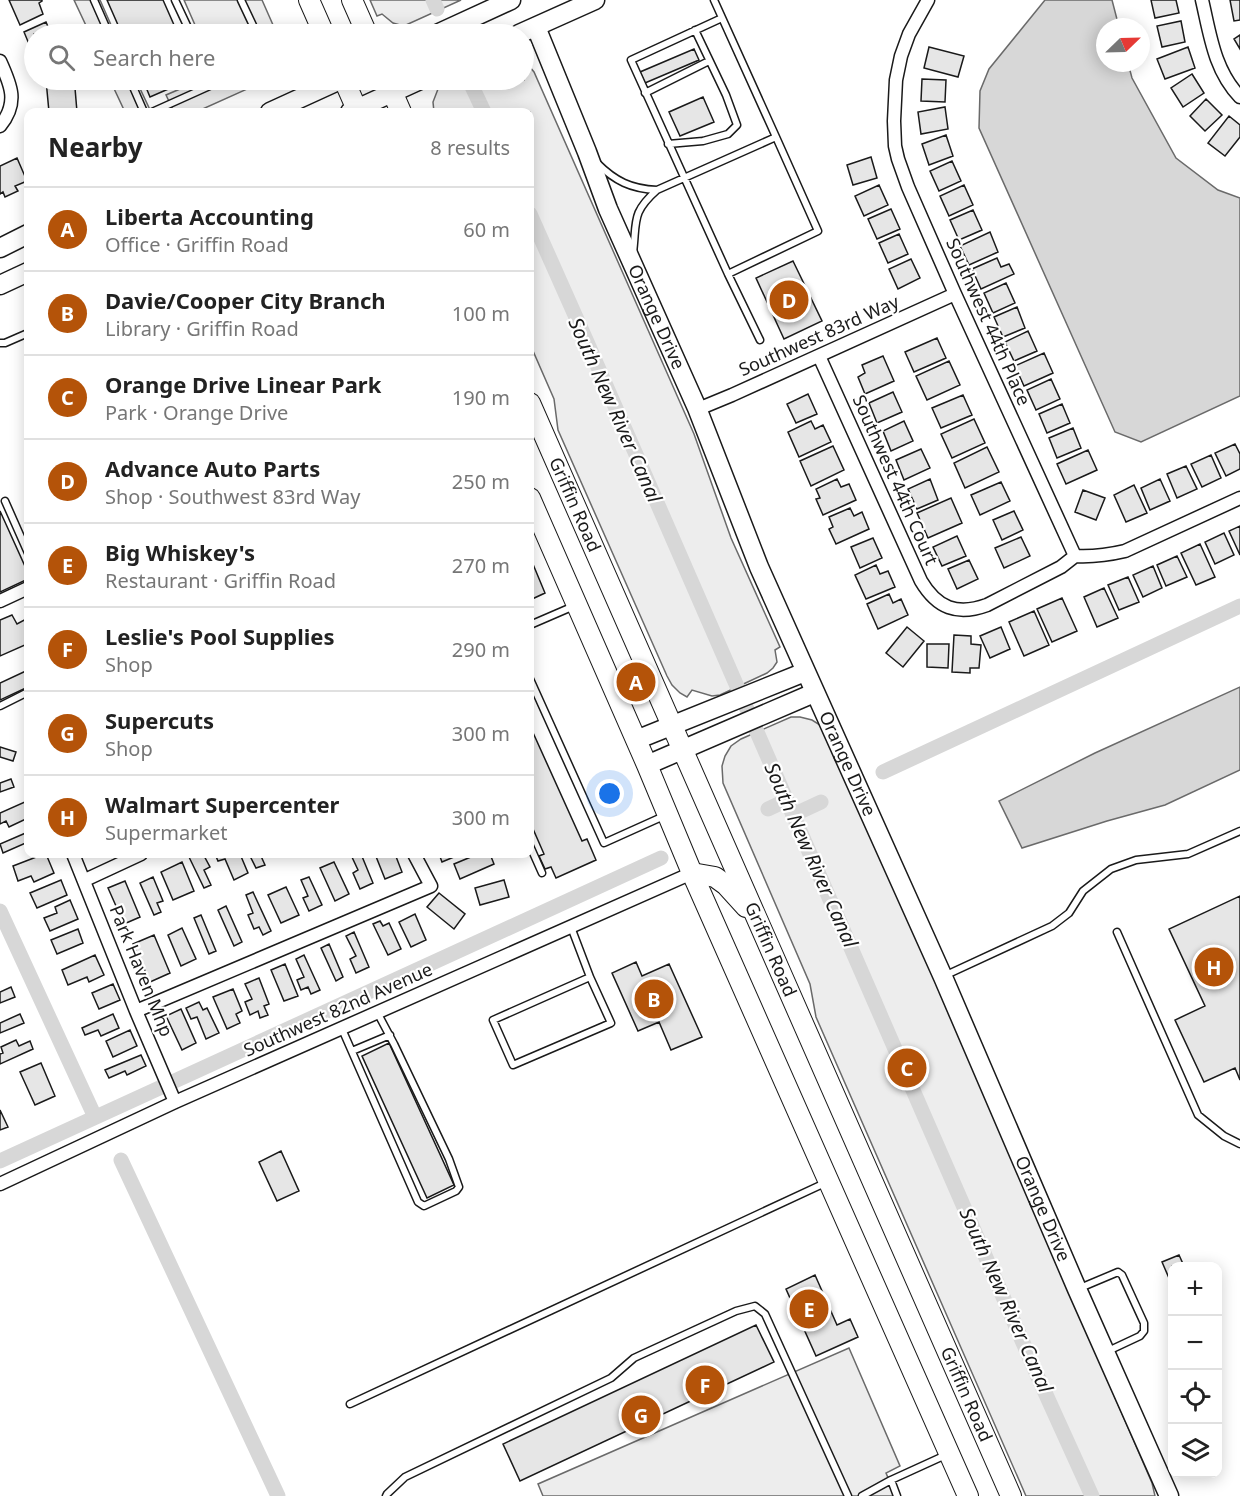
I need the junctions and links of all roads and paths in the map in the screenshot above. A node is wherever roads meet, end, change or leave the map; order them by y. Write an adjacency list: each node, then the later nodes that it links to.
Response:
1 (94, 0): 12 (lane)
2 (175, 0): 13 (lane)
3 (242, 0): 14 (lane)
4 (309, 0): 15 (main road)
5 (352, 0): 16 (main road)
6 (511, 0): 17 (street)
7 (595, 0): 18 (street)
8 (714, 0): 11 (lane)
9 (928, 0): 49 (street, Southwest 44th Place)
10 (1202, 0): 30 (street)
11 (722, 18): 19 (lane); 38 (lane)
12 (105, 24)
13 (186, 24)
14 (252, 24)
15 (320, 24)
16 (363, 24)
17 (460, 24)
18 (534, 28)
19 (695, 30): 22 (lane); 29 (lane)
20 (534, 45): 40 (street, Orange Drive)
21 (0, 61): 37 (street)
22 (709, 61): 29 (lane); 39 (lane)
23 (134, 90): 31 (lane)
24 (197, 90): 32 (lane)
25 (320, 90): 33 (street)
26 (346, 90): 34 (main road)
27 (385, 90): 35 (street)
28 (392, 90): 36 (main road)
29 (645, 93): 39 (lane)
30 (1240, 97)
31 (142, 108)
32 (163, 108)
33 (279, 108)
34 (353, 108)
35 (360, 108)
36 (400, 108)
37 (0, 126)
38 (776, 137): 41 (lane); 47 (lane)
39 (668, 144): 41 (lane)
40 (587, 152): 42 (lane); 45 (street, Orange Drive)
41 (684, 178): 42 (lane); 47 (lane)
42 (657, 190): 45 (lane)
43 (24, 236): 44 (street)
44 (0, 248)
45 (632, 264): 54 (street, Orange Drive)
46 (24, 274): 48 (street)
47 (728, 274): 51 (lane)
48 (0, 285)
49 (955, 294): 53 (street, Southwest 83rd Way); 60 (street, Southwest 44th Place)
50 (24, 335): 52 (lane)
51 (760, 340)
52 (0, 343)
53 (819, 356): 54 (street, Southwest 83rd Way); 60 (street, Southwest 44th Court)
54 (697, 408): 65 (street, Orange Drive)
55 (534, 412): 70 (main road, Griffin Road)
56 (1240, 498): 60 (street)
57 (5, 501): 59 (lane)
58 (534, 509): 63 (main road)
59 (24, 544)
60 (1075, 556)
61 (24, 590): 62 (street)
62 (0, 601)
63 (577, 604): 64 (lane); 71 (main road)
64 (534, 623)
65 (805, 672): 67 (street, Orange Drive); 70 (street)
66 (534, 688): 74 (lane)
67 (814, 693): 72 (street); 87 (street, Orange Drive)
68 (24, 694): 69 (lane)
69 (0, 706)
70 (672, 726): 71 (street); 72 (main road, Griffin Road)
71 (636, 740): 73 (main road)
72 (682, 750): 73 (street); 83 (main road, Griffin Road)
73 (647, 765): 74 (main road)
74 (668, 814): 81 (main road)
75 (1240, 831): 87 (lane)
76 (534, 855): 80 (lane)
77 (75, 858): 82 (street, Park Haven Mhp)
78 (132, 858): 82 (street)
79 (416, 858): 88 (street)
80 (542, 873)
81 (692, 873): 83 (main road); 84 (street, Southwest 82nd Avenue); 95 (main road)
82 (85, 880): 88 (street, Park Haven Mhp)
83 (758, 920): 107 (main road, Griffin Road)
84 (571, 927): 86 (lane); 89 (street, Southwest 82nd Avenue)
85 (1117, 932): 94 (lane)
86 (590, 977): 86 (lane)
87 (943, 977): 97 (street, Orange Drive)
88 (136, 1011): 93 (street, Park Haven Mhp)
89 (377, 1012): 90 (street, Southwest 82nd Avenue); 91 (lane)
90 (342, 1028): 92 (lane); 93 (street, Southwest 82nd Avenue)
91 (390, 1035): 92 (lane); 92 (lane)
92 (352, 1051)
93 (175, 1101): 96 (street, Southwest 82nd Avenue)
94 (1240, 1144)
95 (829, 1182): 99 (lane); 100 (main road)
96 (0, 1184)
97 (1077, 1289): 98 (street, Orange Drive); 98 (lane)
98 (1105, 1353): 108 (street, Orange Drive)
99 (350, 1404)
100 (949, 1454): 101 (lane); 106 (main road)
101 (891, 1480): 104 (lane); 105 (lane)
102 (386, 1496): 103 (lane)
103 (848, 1496)
104 (862, 1496)
105 (897, 1496)
106 (968, 1496)
107 (1011, 1496)
108 (1169, 1496)

